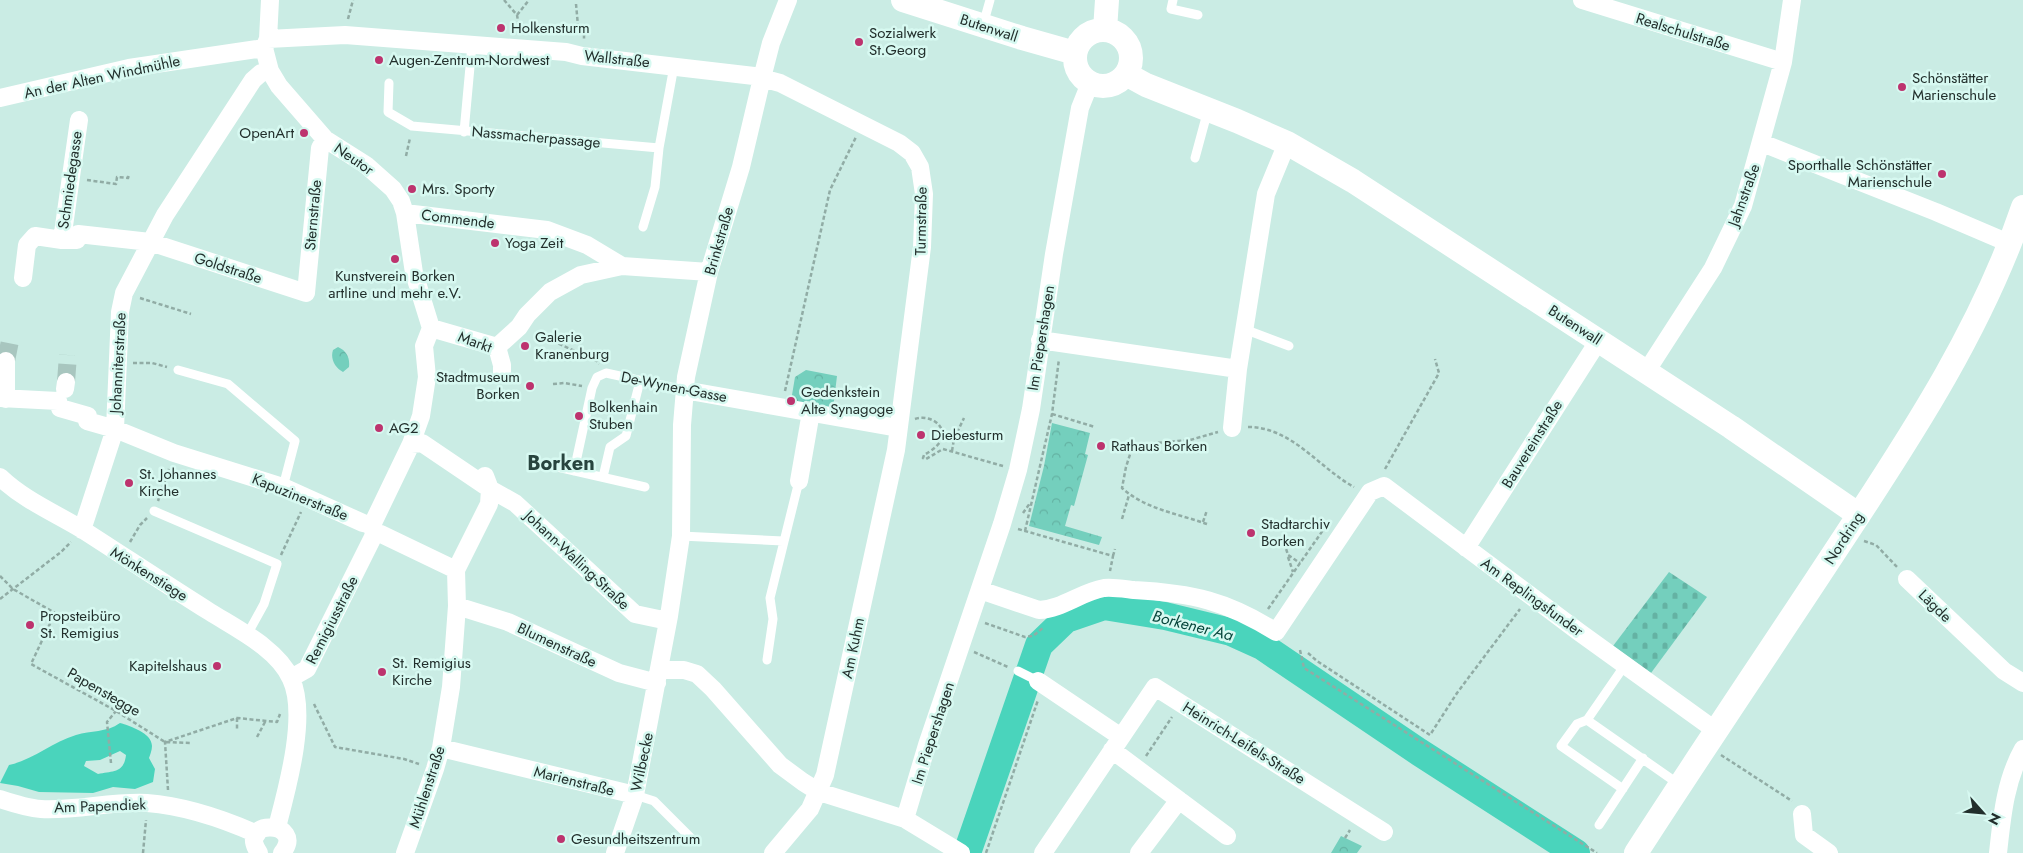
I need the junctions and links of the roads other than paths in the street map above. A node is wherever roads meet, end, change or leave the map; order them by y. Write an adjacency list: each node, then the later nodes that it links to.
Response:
1 (270, 0): 12 (street, Neutor)
2 (788, 0): 19 (street, Brinkstraße)
3 (906, 0): 10 (main road, Butenwall)
4 (990, 0): 10 (lane)
5 (1107, 0): 11 (main road)
6 (1173, 0): 9 (lane)
7 (1582, 0): 15 (street, Realschulstraße)
8 (1792, 0): 15 (street, Jahnstraße)
9 (1198, 15)
10 (982, 26): 14 (main road, Butenwall)
11 (1105, 30): 14 (main road); 18 (main road)
12 (266, 43): 13 (street, Wallstraße); 17 (street, Neutor); 22 (street, An der Alten Windmühle)
13 (472, 45): 16 (street, Wallstraße); 25 (lane)
14 (1075, 53): 21 (main road)
15 (1783, 62): 28 (street, Jahnstraße)
16 (674, 66): 19 (street, Wallstraße); 29 (lane)
17 (270, 70): 26 (street, Neutor); 35 (street, Johanniterstraße)
18 (1126, 74): 21 (main road); 23 (main road, Butenwall)
19 (762, 78): 38 (street, Brinkstraße); 57 (street, Turmstraße)
20 (389, 83): 25 (lane, Nassmacherpassage)
21 (1090, 84): 44 (street, Im Piepershagen)
22 (0, 98)
23 (1208, 110): 27 (main road, Butenwall); 30 (lane)
24 (79, 120): 34 (street, Schmiedegasse)
25 (464, 132): 29 (lane, Nassmacherpassage)
26 (325, 139): 32 (street, Neutor); 40 (street, Sternstraße)
27 (1287, 143): 42 (street); 43 (main road, Butenwall)
28 (1762, 143): 36 (street); 51 (street, Jahnstraße)
29 (659, 148): 33 (lane)
30 (1196, 158)
31 (2023, 207): 36 (main road, Nordring)
32 (405, 213): 37 (street, Commende); 41 (street, Neutor)
33 (643, 226)
34 (62, 240): 35 (street, Goldstraße); 39 (street)
35 (150, 242): 40 (street, Goldstraße); 56 (street, Johanniterstraße)
36 (2011, 244): 69 (main road, Nordring)
37 (622, 266): 38 (street); 46 (street)
38 (709, 272): 53 (street, Brinkstraße)
39 (23, 278)
40 (306, 293)
41 (431, 328): 46 (street, Markt); 59 (street, Remigiusstraße)
42 (1244, 329): 45 (lane); 48 (street)
43 (1599, 340): 51 (main road, Butenwall); 74 (street, Bauvereinstraße)
44 (1049, 341): 48 (street); 77 (street, Im Piepershagen)
45 (1289, 346)
46 (497, 347): 50 (street, Markt)
47 (6, 360): 54 (street)
48 (1238, 369): 58 (street)
49 (178, 370): 66 (lane)
50 (502, 372)
51 (1646, 372): 69 (main road, Butenwall)
52 (640, 381): 53 (lane, De-Wynen-Gasse); 61 (lane, De-Wynen-Gasse); 63 (lane)
53 (684, 390): 55 (street, De-Wynen-Gasse); 72 (street, Brinkstraße)
54 (3, 399): 56 (street, Kapuzinerstraße)
55 (811, 412): 57 (street, De-Wynen-Gasse); 64 (street)
56 (115, 428): 66 (street, Kapuzinerstraße); 70 (street, Johanniterstraße)
57 (898, 428): 96 (street, Am Kuhm)
58 (1232, 428)
59 (411, 444): 65 (street); 71 (street, Remigiusstraße)
60 (553, 466): 61 (lane)
61 (574, 471): 63 (lane)
62 (0, 477): 70 (street, Mönkenstiege)
63 (603, 477): 67 (lane)
64 (799, 481): 73 (lane)
65 (487, 482): 75 (street, Mühlenstraße); 79 (street, Johann-Walling-Straße)
66 (283, 487): 71 (street, Kapuzinerstraße)
67 (645, 487)
68 (154, 511): 80 (lane)
69 (1859, 515): 89 (main road, Nordring)
70 (82, 530): 80 (street, Mönkenstiege)
71 (373, 530): 75 (street, Kapuzinerstraße); 87 (street, Remigiusstraße)
72 (681, 536): 73 (lane); 79 (street, Brinkstraße)
73 (783, 541): 81 (lane)
74 (1466, 548): 77 (street, Am Replingsfunder); 82 (street, Am Replingsfunder)
75 (456, 570): 78 (street, Mühlenstraße)
76 (1907, 579): 86 (street, Lägde)
77 (980, 590): 101 (street, Im Piepershagen)
78 (457, 606): 84 (street, Blumenstraße); 91 (street, Mühlenstraße)
79 (668, 621): 84 (street, Brinkstraße)
80 (246, 635): 87 (street, Mönkenstiege)
81 (767, 660)
82 (1626, 665): 88 (lane); 89 (street, Am Replingsfunder)
83 (1018, 671): 85 (lane)
84 (658, 676): 96 (street); 97 (street, Wilbecke)
85 (1041, 683): 90 (street)
86 (2023, 683)
87 (293, 687): 103 (street)
88 (1587, 720): 93 (lane); 95 (lane)
89 (1711, 738): 94 (main road, Nordring)
90 (1117, 744): 99 (street); 104 (street, Heinrich-Leifels-Straße); 114 (street, Heinrich-Leifels-Straße)
91 (440, 748): 97 (street, Marienstraße); 111 (street, Mühlenstraße)
92 (2023, 749): 118 (street)
93 (1643, 758): 94 (lane); 95 (lane)
94 (1680, 785): 116 (main road, Nordring)
95 (1623, 789): 102 (lane)
96 (819, 792): 101 (street); 113 (street, Am Kuhm)
97 (635, 795): 107 (lane, Marienstraße); 112 (street, Wilbecke)
98 (0, 799): 105 (street, Am Papendiek)
99 (1179, 800): 106 (street); 115 (street)
100 (1798, 808): 117 (street)
101 (905, 819): 108 (street)
102 (1599, 825)
103 (276, 827): 105 (street); 109 (street)
104 (1384, 832)
105 (257, 834): 110 (street)
106 (1227, 836)
107 (693, 840)
108 (952, 850)
109 (285, 852)
110 (258, 853)
111 (405, 853)
112 (615, 853)
113 (774, 853)
114 (1042, 853)
115 (1139, 853)
116 (1636, 853)
117 (1829, 853)
118 (1998, 853)

